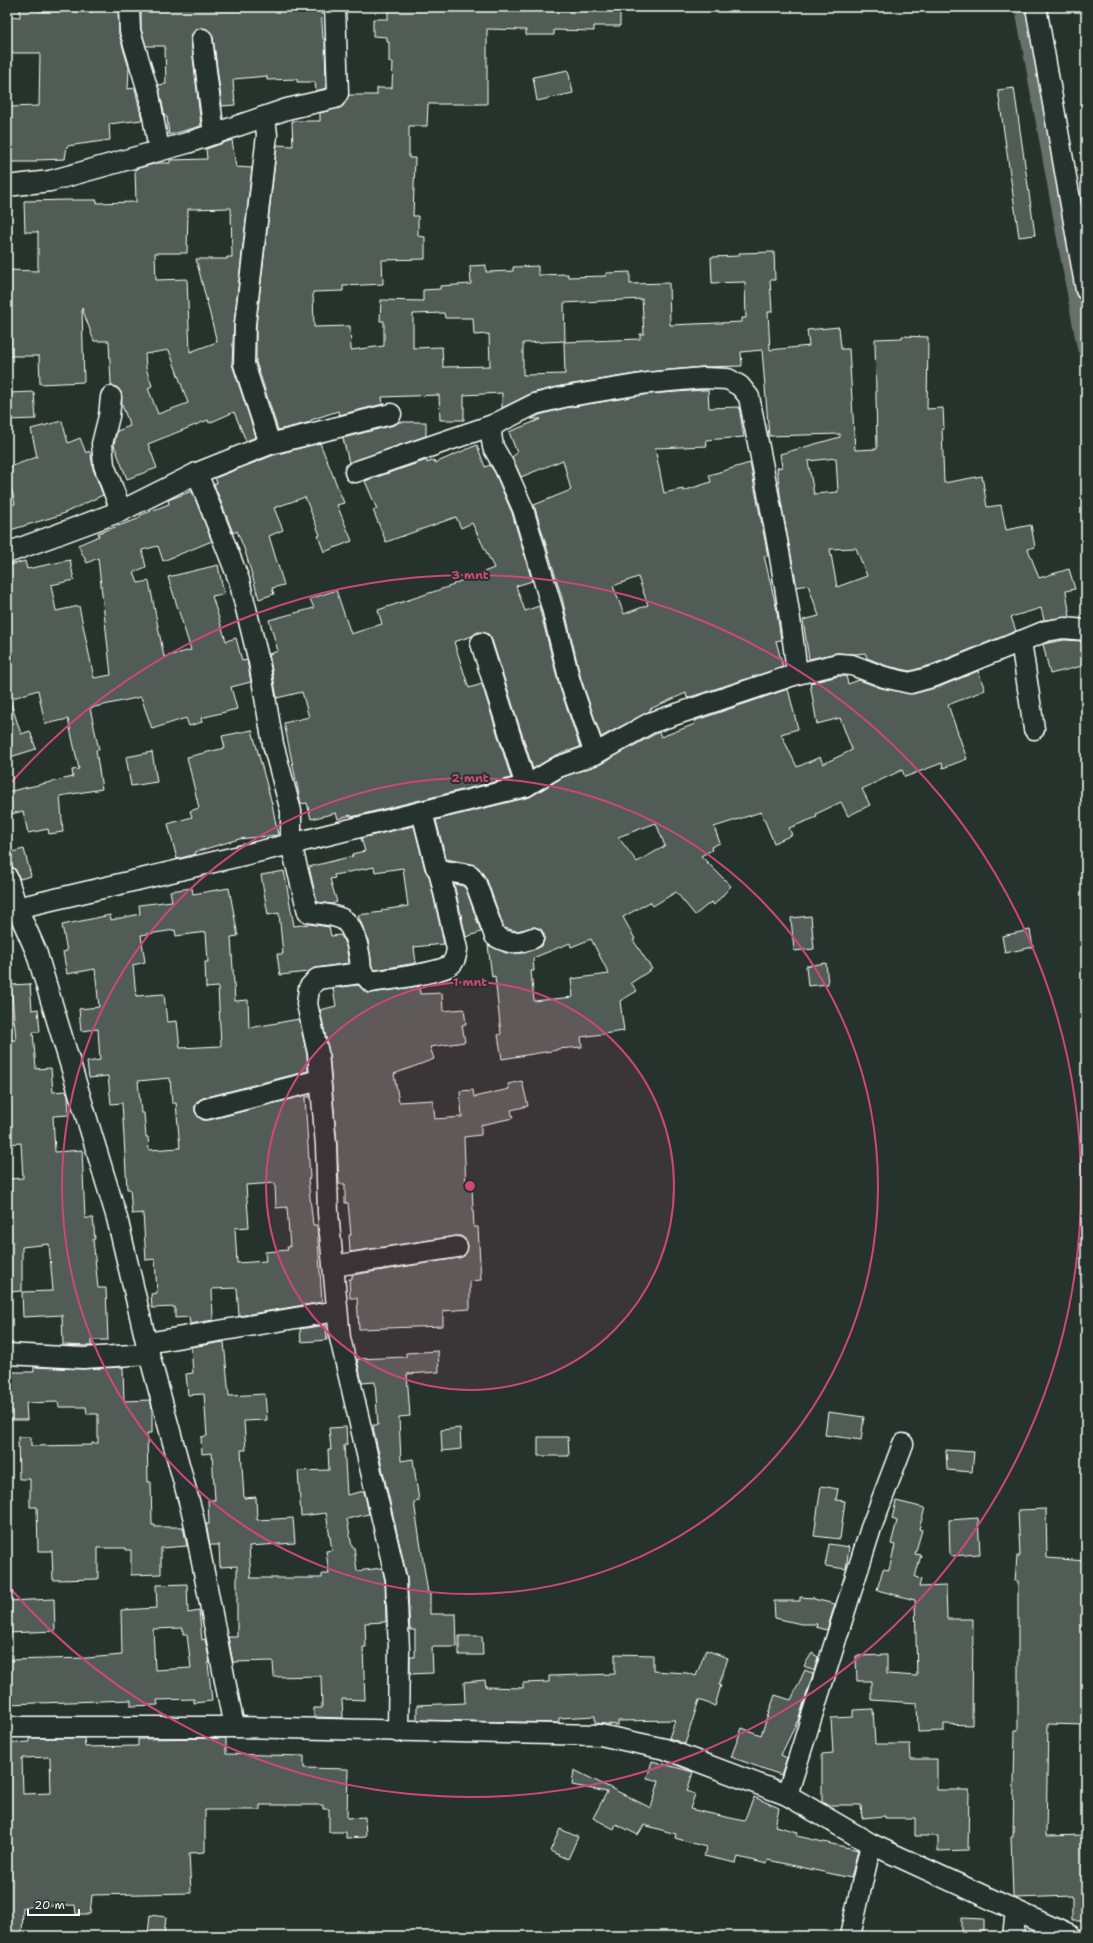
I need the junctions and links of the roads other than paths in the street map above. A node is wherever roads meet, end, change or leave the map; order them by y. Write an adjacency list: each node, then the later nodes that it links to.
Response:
1 (129, 7): 7 (street)
2 (335, 7): 5 (street)
3 (1036, 7): 9 (street)
4 (202, 39): 6 (street)
5 (265, 116): 6 (street); 13 (street)
6 (214, 134): 7 (street)
7 (159, 150): 8 (street)
8 (7, 186)
9 (1086, 290)
10 (111, 397): 16 (street)
11 (390, 414): 13 (street)
12 (493, 425): 14 (street); 21 (street); 23 (street)
13 (270, 444): 15 (street)
14 (355, 472)
15 (197, 473): 16 (street); 26 (street)
16 (121, 510): 17 (street)
17 (7, 552)
18 (1086, 630): 19 (street)
19 (1021, 641): 21 (street); 22 (street)
20 (481, 643): 24 (street)
21 (797, 674): 23 (street)
22 (1034, 729)
23 (594, 754): 24 (street)
24 (526, 786): 25 (street)
25 (422, 812): 26 (street); 27 (street)
26 (291, 844): 29 (street); 31 (street)
27 (439, 870): 30 (street); 31 (street)
28 (7, 877): 29 (street)
29 (12, 909): 37 (street)
30 (533, 938)
31 (360, 970): 32 (street)
32 (320, 1080): 33 (street); 35 (street)
33 (206, 1109)
34 (457, 1247): 35 (street)
35 (333, 1266): 36 (street)
36 (337, 1310): 37 (street); 42 (street)
37 (148, 1349): 38 (street); 41 (street)
38 (7, 1354)
39 (903, 1444): 43 (street)
40 (7, 1727): 41 (street)
41 (234, 1727): 42 (street)
42 (398, 1732): 43 (street)
43 (787, 1795): 44 (street)
44 (871, 1844): 45 (street); 46 (street)
45 (1016, 1911): 47 (street); 48 (street)
46 (850, 1936)
47 (1013, 1936)
48 (1071, 1936)

